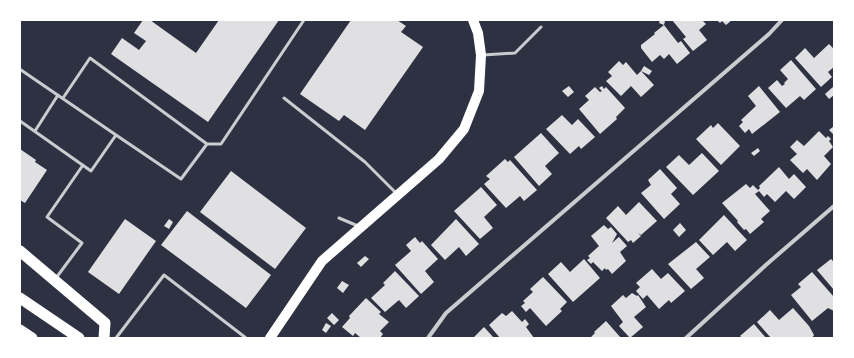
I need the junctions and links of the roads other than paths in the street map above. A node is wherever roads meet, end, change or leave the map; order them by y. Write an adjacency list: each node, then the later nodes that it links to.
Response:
1 (304, 20): 13 (lane)
2 (473, 20): 5 (main road)
3 (782, 20): 29 (street)
4 (541, 27): 5 (lane)
5 (481, 55): 15 (main road)
6 (21, 70): 7 (lane)
7 (58, 95): 8 (lane); 11 (lane)
8 (63, 98): 12 (lane); 13 (lane)
9 (284, 98): 15 (lane)
10 (20, 121): 11 (lane)
11 (35, 131): 14 (lane)
12 (116, 135): 13 (lane); 14 (lane)
13 (207, 144)
14 (83, 165): 20 (lane)
15 (397, 194): 18 (main road)
16 (834, 206): 30 (street)
17 (339, 218): 18 (lane)
18 (360, 227): 28 (main road)
19 (20, 252): 20 (highway)
20 (54, 280): 25 (highway)
21 (20, 298): 24 (highway)
22 (20, 330): 23 (highway)
23 (32, 338)
24 (79, 338)
25 (104, 338)
26 (116, 338): 27 (lane)
27 (246, 338)
28 (270, 338)
29 (428, 338)
30 (686, 338)

